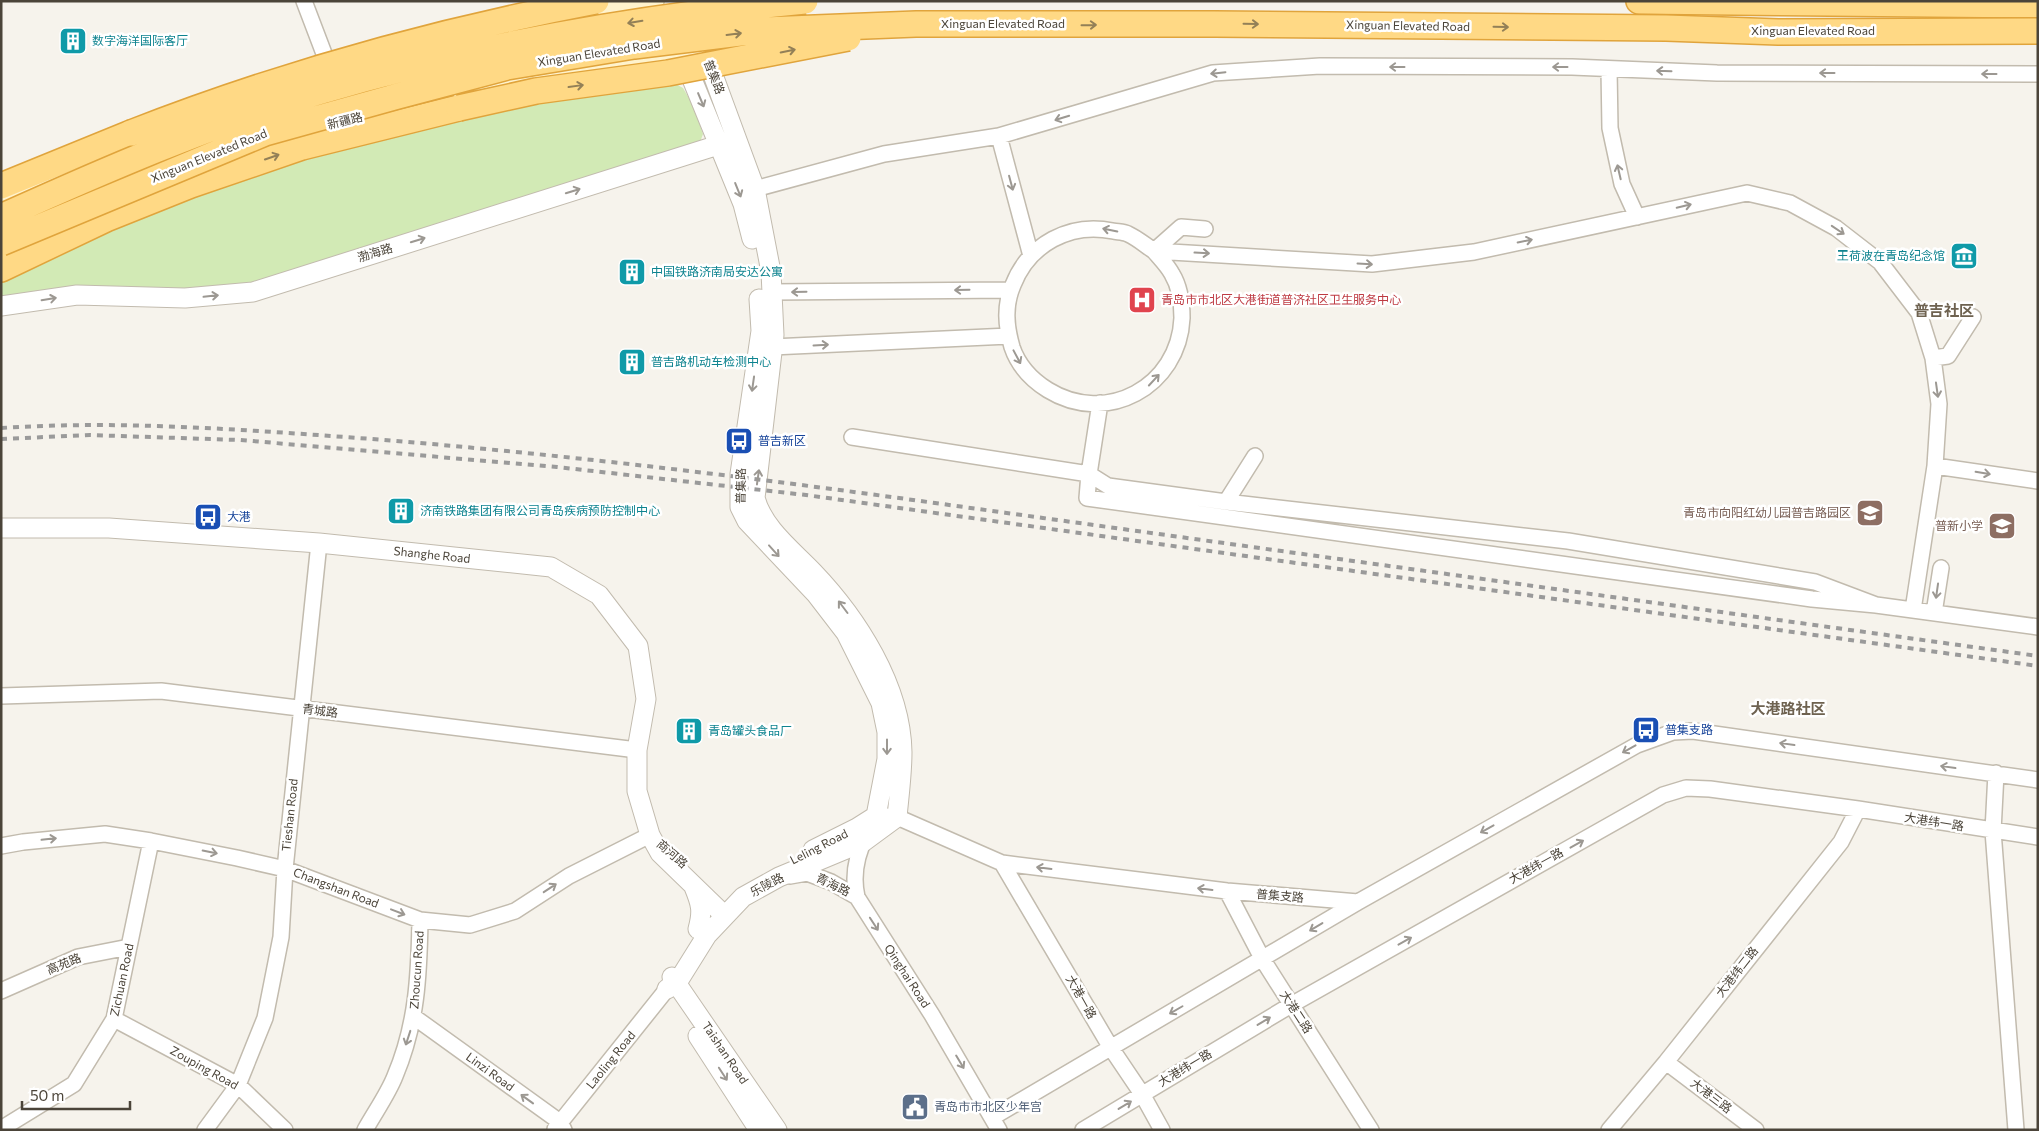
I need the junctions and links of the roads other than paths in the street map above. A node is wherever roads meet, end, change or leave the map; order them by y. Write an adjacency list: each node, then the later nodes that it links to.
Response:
1 (304, 1): 14 (street)
2 (596, 1): 18 (highway, bridge)
3 (653, 1): 14 (main road)
4 (674, 1): 10 (street, 普集路); 11 (street, 普集路)
5 (805, 1): 21 (highway, Xinguan Elevated Road, one-way to 21, bridge)
6 (1639, 1): 7 (highway)
7 (2038, 5)
8 (916, 24): 9 (highway, Xinguan Elevated Road, one-way to 9, bridge); 24 (highway, Xinguan Elevated Road, one-way to 8, bridge); 28 (highway, one-way to 8, bridge)
9 (2038, 31)
10 (705, 54): 11 (main road, 新疆路); 16 (street, 普集路)
11 (683, 56): 17 (street, 普集路, one-way to 17); 25 (main road, 新疆路)
12 (1608, 69): 13 (street, one-way to 12); 15 (street, one-way to 15); 22 (street, one-way to 12)
13 (2038, 74)
14 (332, 75): 20 (main road)
15 (998, 136): 19 (street); 27 (street, one-way to 27)
16 (738, 139): 17 (street, 渤海路); 19 (street, 普集路)
17 (720, 145): 31 (street, 渤海路, one-way to 17); 56 (street, 普集路, one-way to 56)
18 (1, 186)
19 (754, 189): 30 (street, 普集路)
20 (1, 202)
21 (1, 217)
22 (1637, 217): 26 (street, one-way to 22); 35 (street, one-way to 35)
23 (1205, 229): 26 (street)
24 (1, 243)
25 (1, 251)
26 (1154, 251): 27 (street, one-way to 27); 36 (street, one-way to 26)
27 (1031, 256): 29 (street)
28 (1, 269)
29 (1010, 290): 30 (street, one-way to 30); 33 (street)
30 (772, 292): 34 (street, 普集路)
31 (1, 306)
32 (1973, 317): 35 (street)
33 (1009, 336): 34 (street, one-way to 33); 36 (street, one-way to 36)
34 (772, 347): 57 (street, 普集路, one-way to 34)
35 (1933, 358): 39 (street, one-way to 39)
36 (1100, 403): 40 (street)
37 (852, 437): 40 (street)
38 (1255, 456): 42 (street)
39 (1935, 466): 41 (street, one-way to 41); 47 (street)
40 (1089, 474): 42 (street); 46 (street)
41 (2038, 481)
42 (1226, 502): 46 (street)
43 (1, 528): 44 (street, Shanghe Road)
44 (319, 544): 51 (street, Tieshan Road); 52 (street, Shanghe Road)
45 (1940, 568): 48 (street, one-way to 48)
46 (1876, 605): 47 (street)
47 (1913, 610): 48 (street)
48 (1934, 613): 49 (street)
49 (2038, 627)
50 (1, 696): 51 (street, 青城路)
51 (301, 709): 52 (street, 青城路); 65 (street, Tieshan Road)
52 (637, 750): 59 (street, Shanghe Road)
53 (1996, 773): 54 (street); 58 (street); 70 (street, one-way to 70)
54 (2038, 780)
55 (1858, 809): 58 (street, 大港纬一路); 78 (street, 大港纬一路, one-way to 55); 82 (street, 大港纬二路)
56 (876, 816): 57 (street, 普集支路); 62 (street, Qinghai Road); 71 (street, Leling Road)
57 (897, 817): 62 (street, 乐陵路); 64 (street, 普集支路)
58 (1993, 831): 60 (street, 大港纬一路); 98 (street)
59 (650, 835): 67 (street, 商河路); 71 (street, 商河路); 72 (street, Changshan Road, one-way to 59)
60 (2038, 837)
61 (150, 841): 63 (street, Changshan Road, one-way to 61); 65 (street, Changshan Road, one-way to 65); 74 (street, Zichuan Road)
62 (863, 842): 66 (street, 乐陵路); 69 (street, Qinghai Road)
63 (1, 846)
64 (1002, 863): 68 (street, 普集支路, one-way to 64); 81 (street, 大港一路)
65 (285, 869): 72 (street, Changshan Road, one-way to 72); 83 (street, Tieshan Road)
66 (779, 877): 69 (street, 青海路); 71 (street, 乐陵路)
67 (693, 885): 71 (street, 商河路); 73 (street)
68 (1226, 891): 70 (street, 普集支路); 75 (street, 大港二路)
69 (856, 897): 85 (street, Qinghai Road, one-way to 85)
70 (1358, 902): 75 (street, one-way to 75)
71 (724, 909): 73 (street, Leling Road); 76 (street, 乐陵路)
72 (420, 920): 79 (street, Zhoucun Road)
73 (698, 929): 76 (street, Leling Road)
74 (129, 947): 77 (street, 高苑路); 80 (street, Zichuan Road)
75 (1263, 960): 78 (street, 大港二路); 81 (street, one-way to 81)
76 (672, 983): 86 (street, Laoling Road); 91 (street, one-way to 91); 92 (street, Taishan Road)
77 (1, 991)
78 (1291, 1005): 84 (street, 大港纬一路, one-way to 78); 95 (street, 大港二路)
79 (414, 1017): 86 (street, Linzi Road, one-way to 79); 90 (street, Zhoucun Road, one-way to 90)
80 (114, 1019): 83 (street, Zouping Road); 87 (street, Zichuan Road)
81 (1111, 1048): 84 (street, 大港一路); 85 (street)
82 (1666, 1062): 96 (street, 大港纬二路); 97 (street, 大港三路)
83 (238, 1085): 88 (street, Tieshan Road); 89 (street, Zouping Road)
84 (1142, 1094): 93 (street, 大港纬一路, one-way to 84); 94 (street, 大港一路)
85 (996, 1124)
86 (559, 1127)
87 (1, 1129)
88 (205, 1130)
89 (285, 1130)
90 (365, 1130)
91 (759, 1130)
92 (776, 1130)
93 (1083, 1130)
94 (1162, 1130)
95 (1371, 1130)
96 (1609, 1130)
97 (1756, 1130)
98 (2016, 1130)

